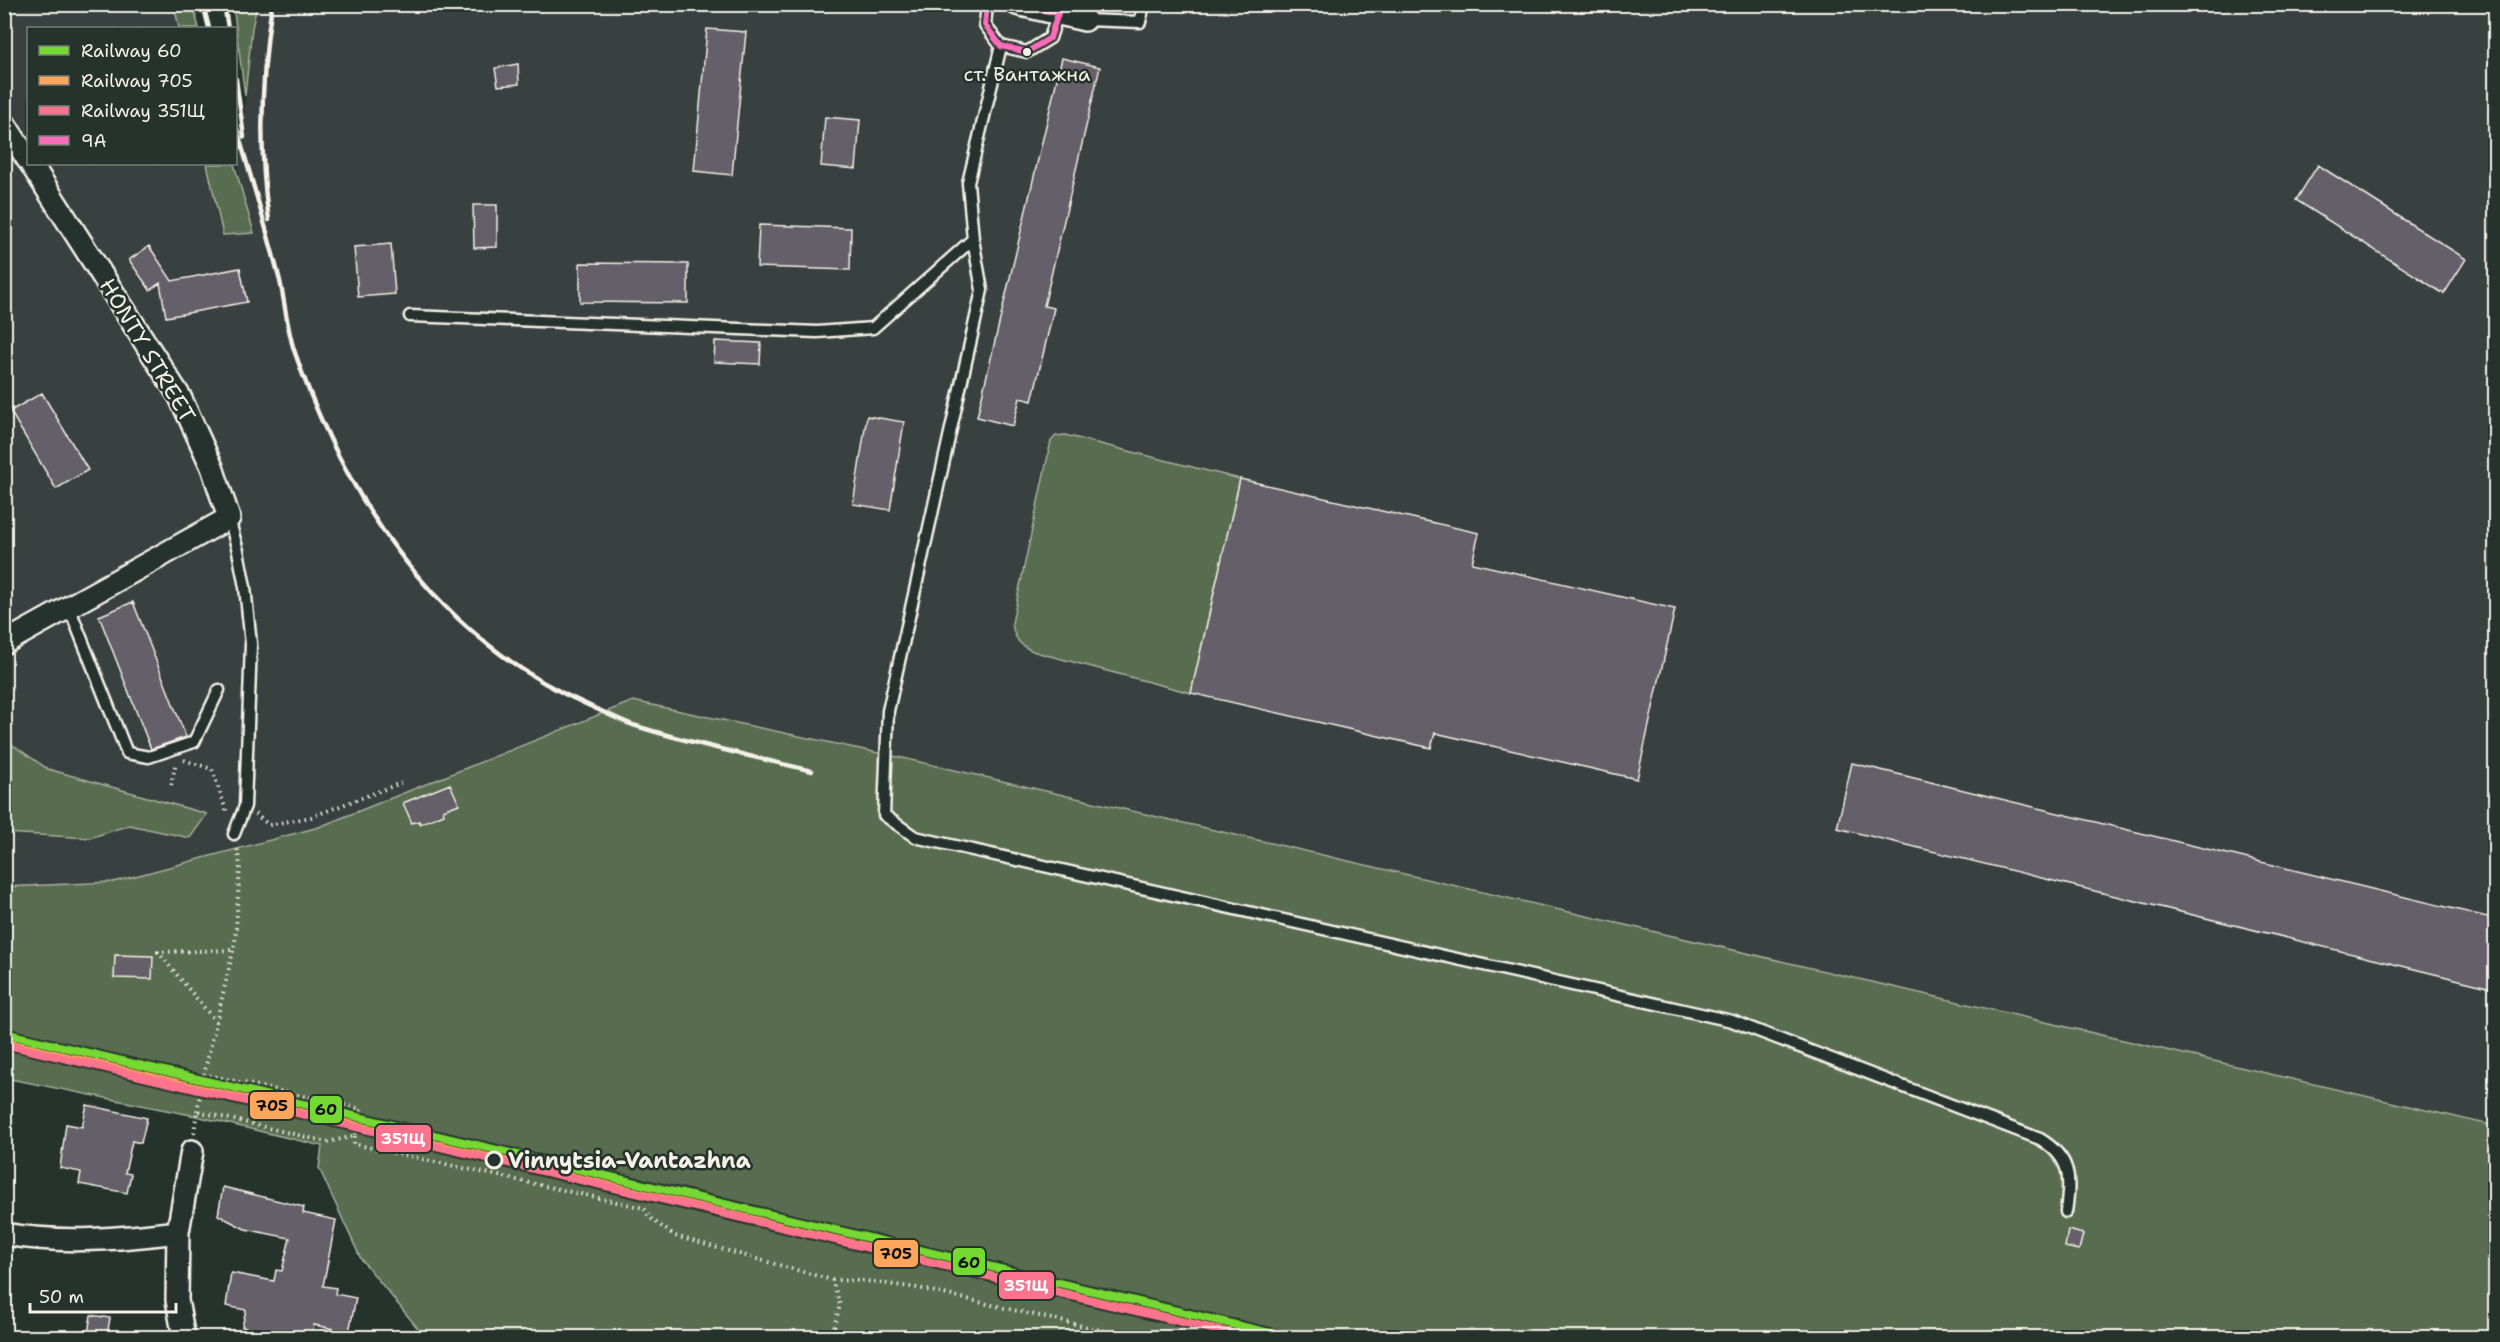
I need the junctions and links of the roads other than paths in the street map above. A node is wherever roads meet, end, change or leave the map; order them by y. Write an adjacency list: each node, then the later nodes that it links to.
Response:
1 (987, 4): 6 (lane)
2 (1017, 4): 4 (street)
3 (1144, 4): 5 (lane)
4 (1058, 13): 5 (street); 6 (lane)
5 (1085, 20)
6 (1001, 46): 10 (lane)
7 (4, 123): 8 (street, HONTY STREET)
8 (27, 158)
9 (32, 165): 12 (street, HONTY STREET)
10 (973, 239): 11 (lane); 18 (lane)
11 (410, 315)
12 (228, 518): 13 (street); 16 (lane, HONTY STREET)
13 (69, 607): 14 (street); 15 (lane)
14 (4, 643)
15 (219, 690)
16 (234, 834)
17 (192, 1151): 19 (street)
18 (2066, 1212)
19 (178, 1232): 20 (street); 21 (street)
20 (4, 1234)
21 (184, 1338)

